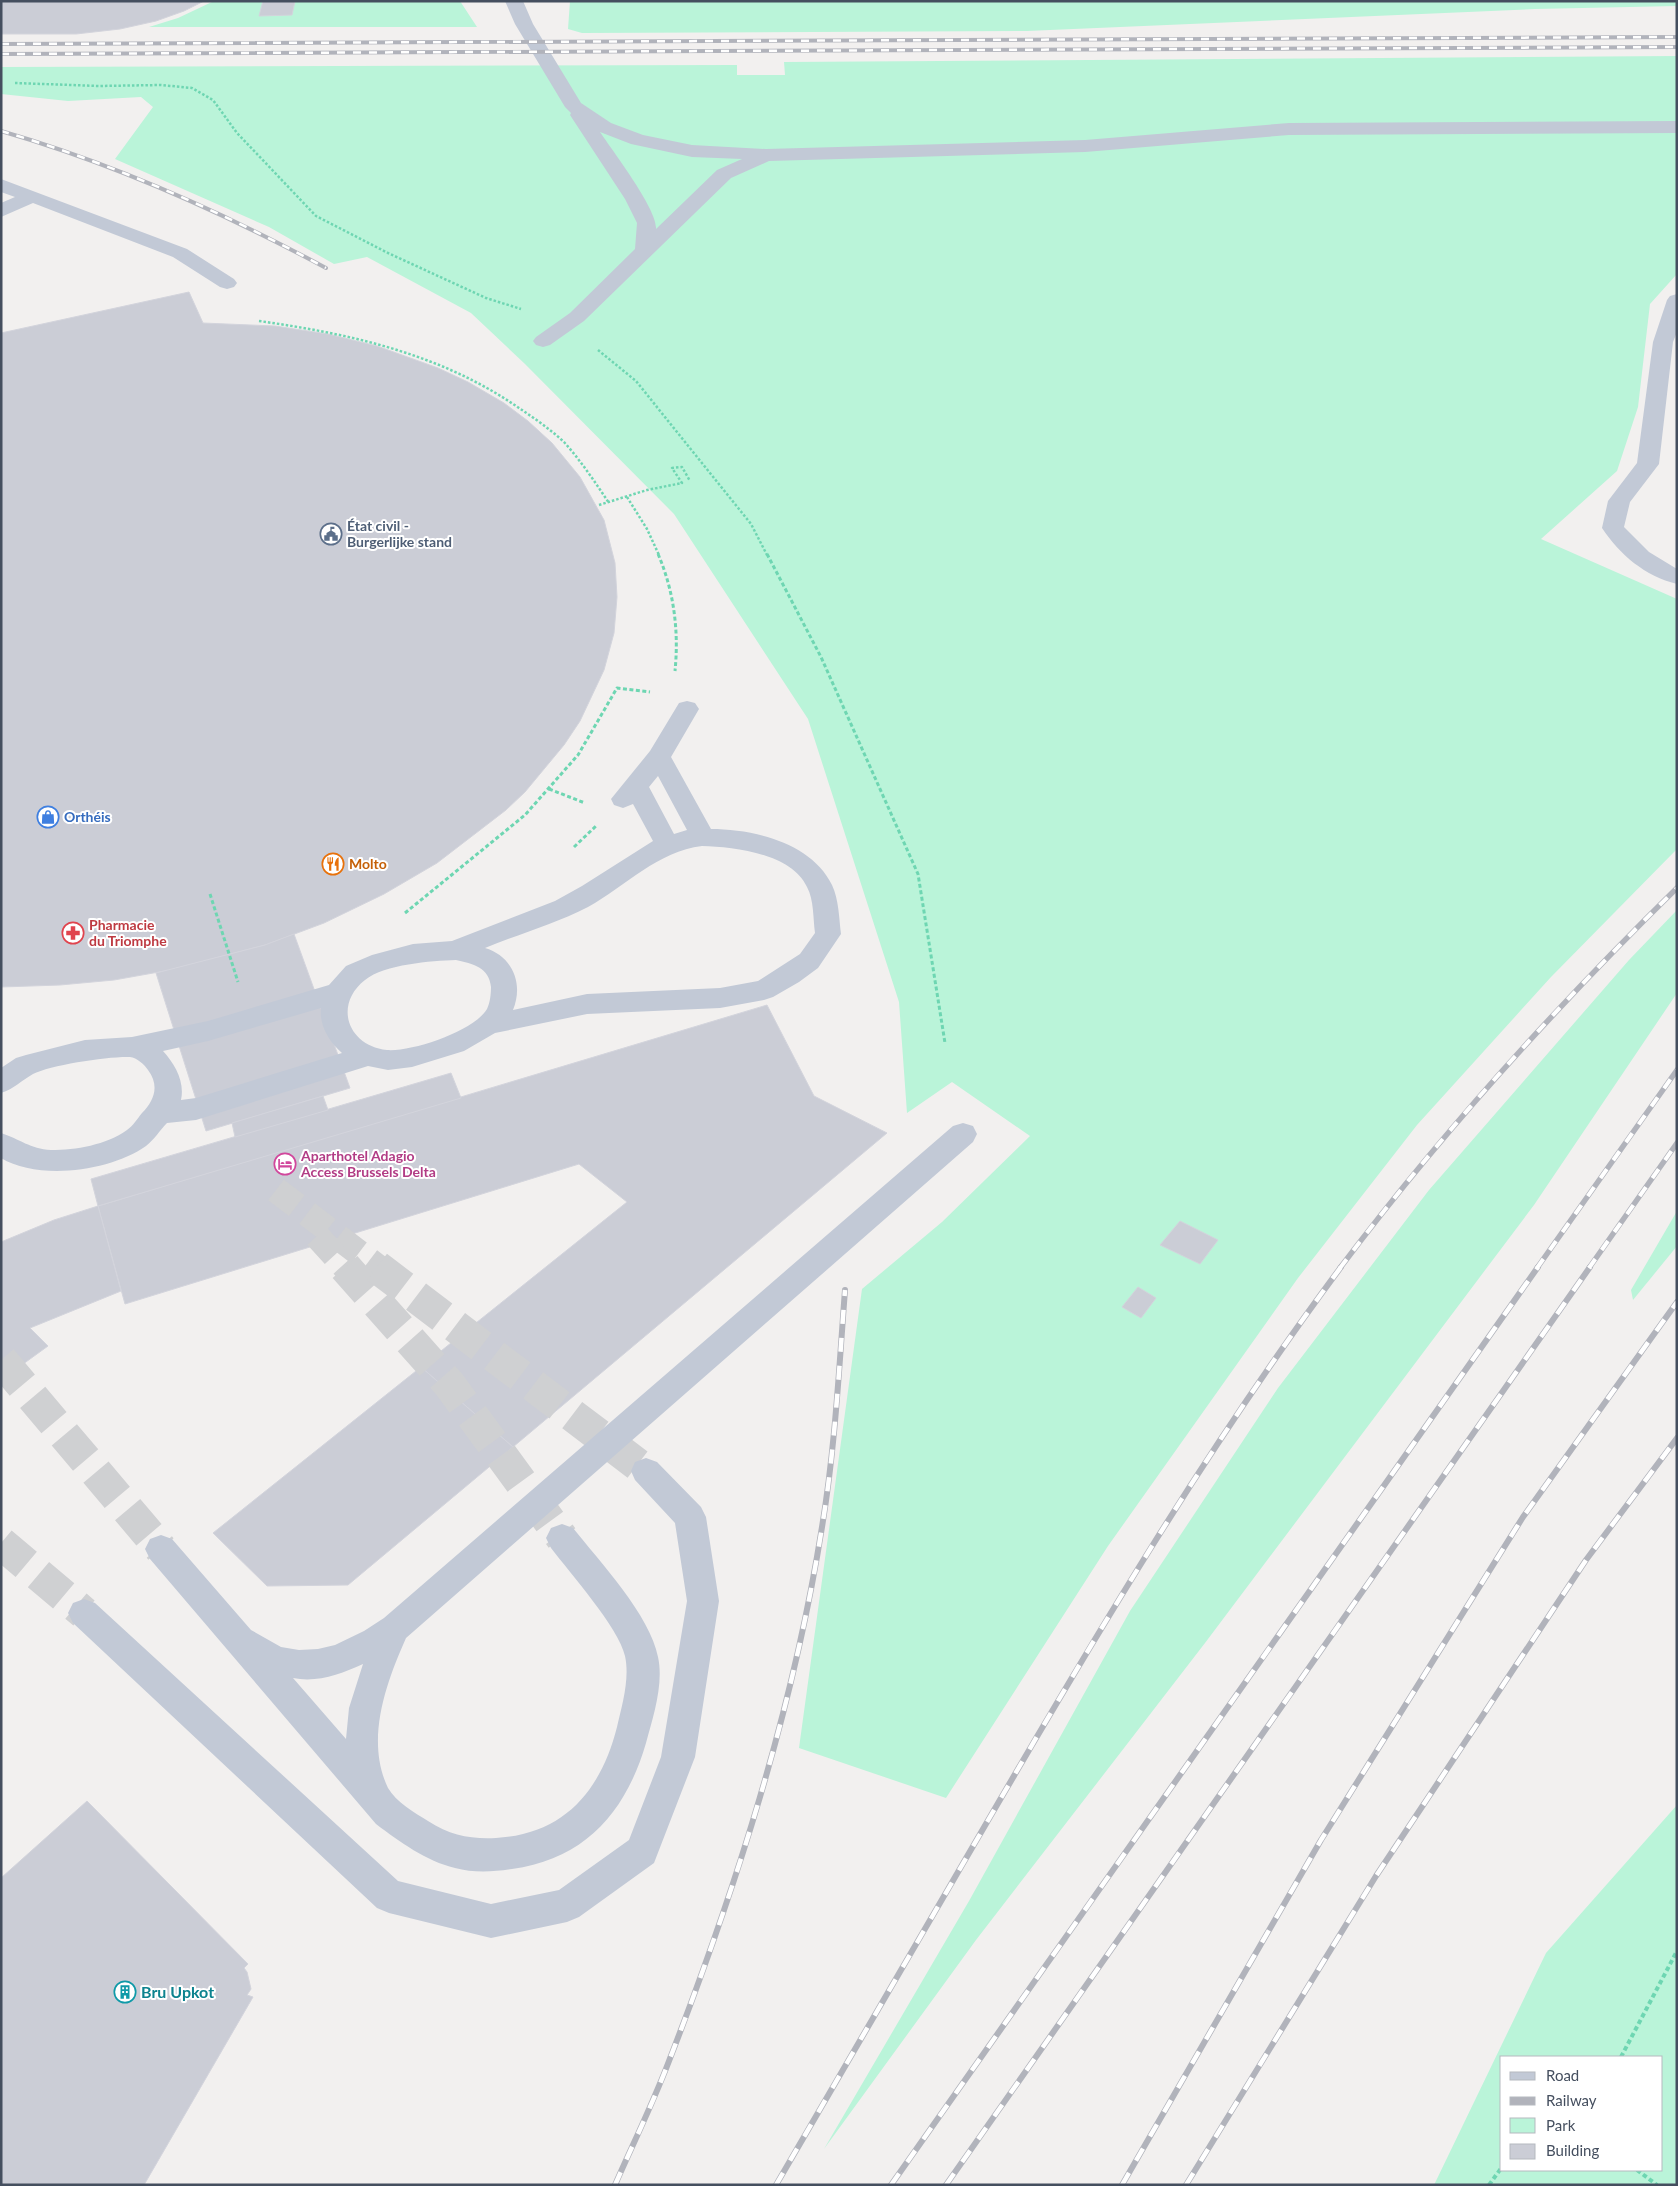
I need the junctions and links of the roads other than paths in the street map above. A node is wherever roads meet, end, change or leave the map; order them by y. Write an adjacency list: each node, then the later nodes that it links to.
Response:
1 (514, 1): 2 (lane)
2 (574, 107): 4 (lane); 8 (lane)
3 (1677, 127): 4 (lane)
4 (766, 154): 8 (lane)
5 (1, 185): 6 (lane)
6 (32, 196): 7 (lane); 9 (lane)
7 (1, 211)
8 (645, 249): 11 (lane)
9 (227, 283)
10 (1677, 300): 12 (lane)
11 (544, 341)
12 (1677, 577)
13 (687, 710): 14 (lane)
14 (660, 758): 15 (lane); 16 (lane)
15 (704, 838): 16 (lane); 19 (lane)
16 (668, 846): 17 (lane)
17 (456, 950): 18 (lane); 19 (lane)
18 (337, 993): 20 (lane); 21 (lane)
19 (488, 1025): 21 (lane)
20 (132, 1047): 22 (lane); 23 (lane)
21 (367, 1056): 23 (lane)
22 (1, 1083)
23 (160, 1113): 25 (lane)
24 (963, 1134): 30 (lane)
25 (1, 1144)
26 (646, 1471): 29 (lane)
27 (562, 1538): 32 (lane)
28 (161, 1549): 31 (lane)
29 (84, 1614)
30 (395, 1628): 31 (lane); 32 (lane)
31 (239, 1640): 32 (lane)
32 (376, 1799)

